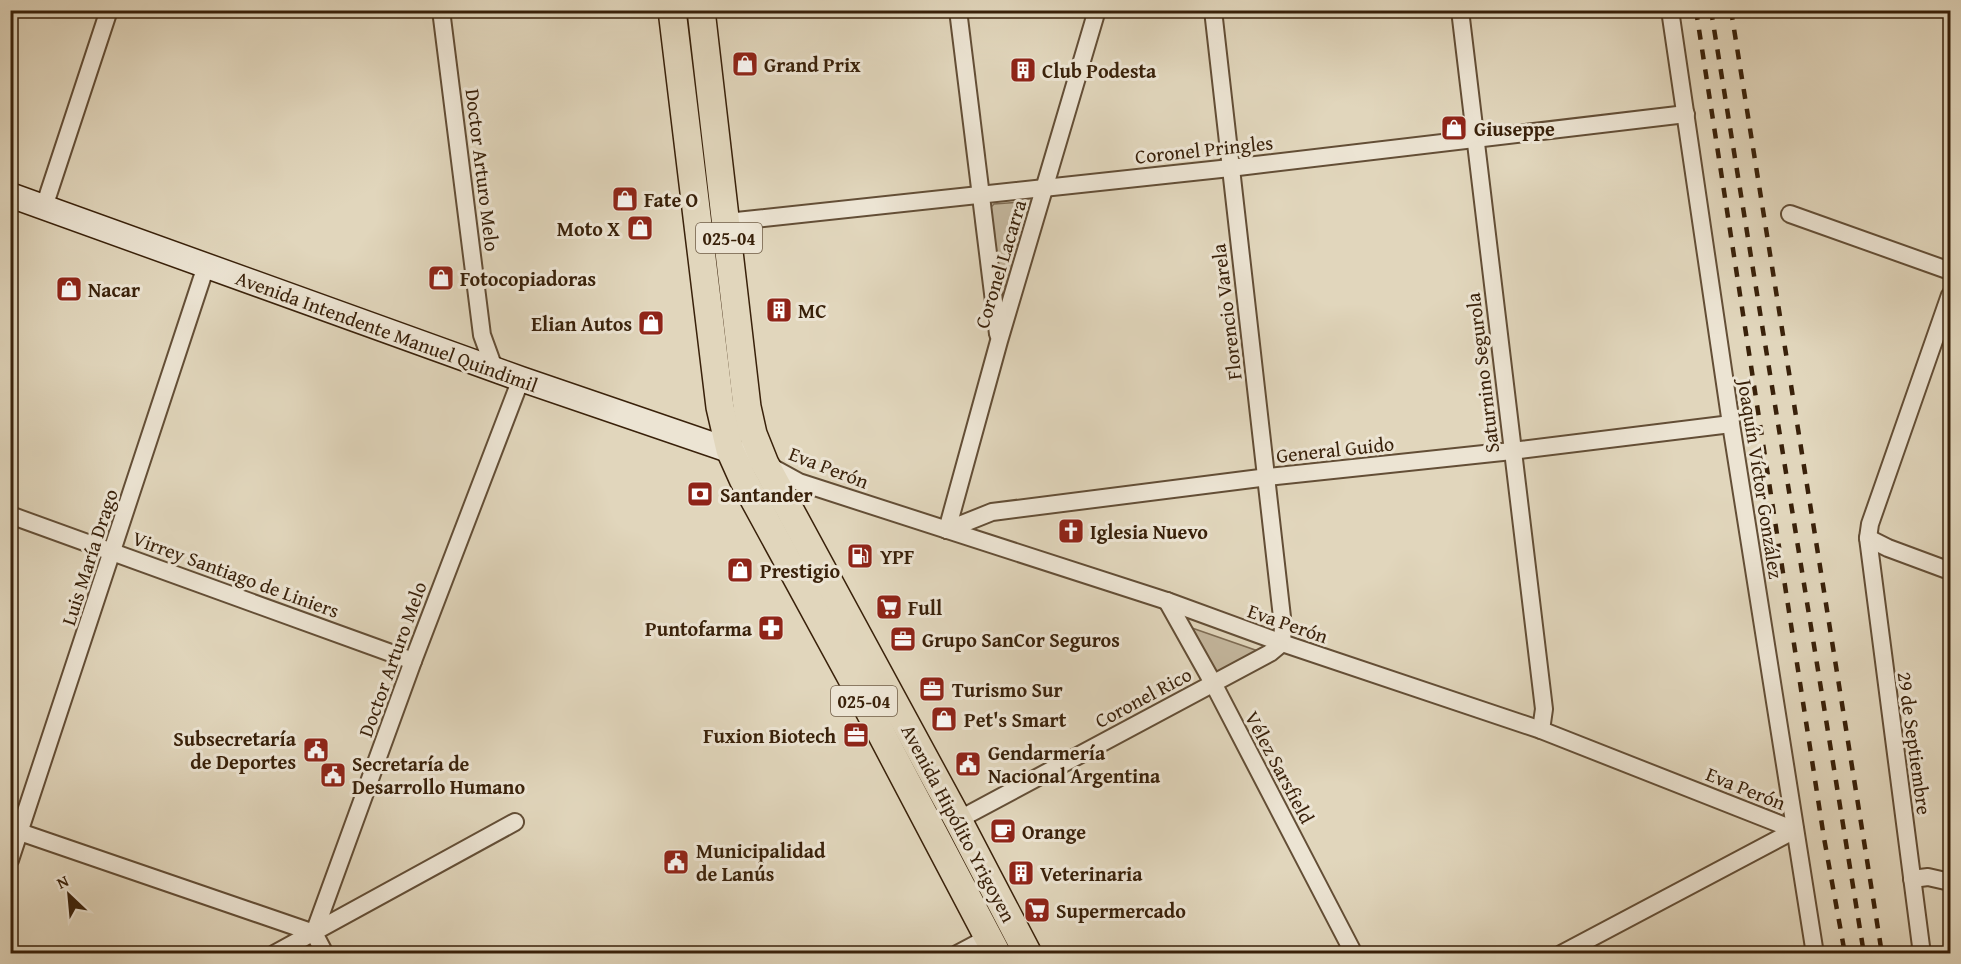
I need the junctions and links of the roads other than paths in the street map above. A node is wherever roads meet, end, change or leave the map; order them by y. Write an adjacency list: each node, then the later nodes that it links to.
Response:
1 (110, 10): 16 (street)
2 (441, 10): 23 (street, Doctor Arturo Melo)
3 (672, 10): 26 (main road, Avenida Hipólito Yrigoyen / 025-04)
4 (702, 10): 18 (main road, Avenida Hipólito Yrigoyen / 025-04)
5 (958, 10): 15 (street)
6 (1097, 10): 13 (street, Coronel Lacarra)
7 (1213, 10): 12 (street, Florencio Varela)
8 (1460, 10): 11 (street, Saturnino Segurola)
9 (1670, 10): 10 (street, Joaquín Víctor González)
10 (1686, 114): 11 (street, Coronel Pringles); 25 (street, Joaquín Víctor González)
11 (1475, 139): 12 (street, Coronel Pringles); 27 (street, Saturnino Segurola)
12 (1230, 168): 13 (street, Coronel Pringles); 29 (street, Florencio Varela)
13 (1045, 187): 15 (street, Coronel Pringles); 22 (street, Coronel Lacarra)
14 (10, 195): 16 (street, Avenida Intendente Manuel Quindimil)
15 (980, 195): 18 (street, Coronel Pringles); 22 (street)
16 (44, 207): 19 (street, Avenida Intendente Manuel Quindimil)
17 (1790, 214): 20 (street)
18 (727, 222): 28 (main road, Avenida Hipólito Yrigoyen / 025-04)
19 (206, 266): 23 (street, Avenida Intendente Manuel Quindimil); 33 (street, Luis María Drago)
20 (1950, 271)
21 (1950, 295): 32 (street)
22 (999, 340): 31 (street, Coronel Lacarra)
23 (494, 368): 24 (street, Avenida Intendente Manuel Quindimil)
24 (520, 379): 26 (street, Avenida Intendente Manuel Quindimil); 37 (street, Doctor Arturo Melo)
25 (1731, 424): 27 (street, General Guido); 43 (street, Joaquín Víctor González)
26 (730, 450): 28 (street, Avenida Intendente Manuel Quindimil); 48 (main road, Avenida Hipólito Yrigoyen / 025-04)
27 (1512, 451): 29 (street, General Guido); 39 (street, Saturnino Segurola)
28 (765, 464): 31 (street, Eva Perón); 40 (main road, Avenida Hipólito Yrigoyen / 025-04)
29 (1268, 477): 31 (street, General Guido); 36 (street, Florencio Varela)
30 (10, 515): 33 (street, Virrey Santiago de Liniers)
31 (947, 530): 35 (street, Eva Perón)
32 (1868, 538): 34 (street); 45 (street, 29 de Septiembre)
33 (113, 552): 37 (street, Virrey Santiago de Liniers); 42 (street, Luis María Drago)
34 (1950, 571)
35 (1167, 601): 36 (street, Eva Perón); 38 (street, Vélez Sarsfield)
36 (1282, 643): 38 (street, Coronel Rico); 39 (street, Eva Perón)
37 (412, 661): 47 (street, Doctor Arturo Melo)
38 (1213, 683): 40 (street, Coronel Rico); 53 (street, Vélez Sarsfield)
39 (1541, 730): 43 (street, Eva Perón)
40 (958, 820): 52 (main road, Avenida Hipólito Yrigoyen / 025-04)
41 (515, 822): 47 (street)
42 (15, 830): 44 (street, Luis María Drago); 47 (street)
43 (1795, 830): 54 (street); 55 (street, Joaquín Víctor González)
44 (10, 860)
45 (1912, 879): 46 (street); 56 (street, 29 de Septiembre)
46 (1950, 882)
47 (314, 933): 49 (street); 50 (street)
48 (993, 945): 51 (street)
49 (274, 954)
50 (325, 954)
51 (957, 954)
52 (1029, 954)
53 (1354, 954)
54 (1561, 954)
55 (1815, 954)
56 (1922, 954)

